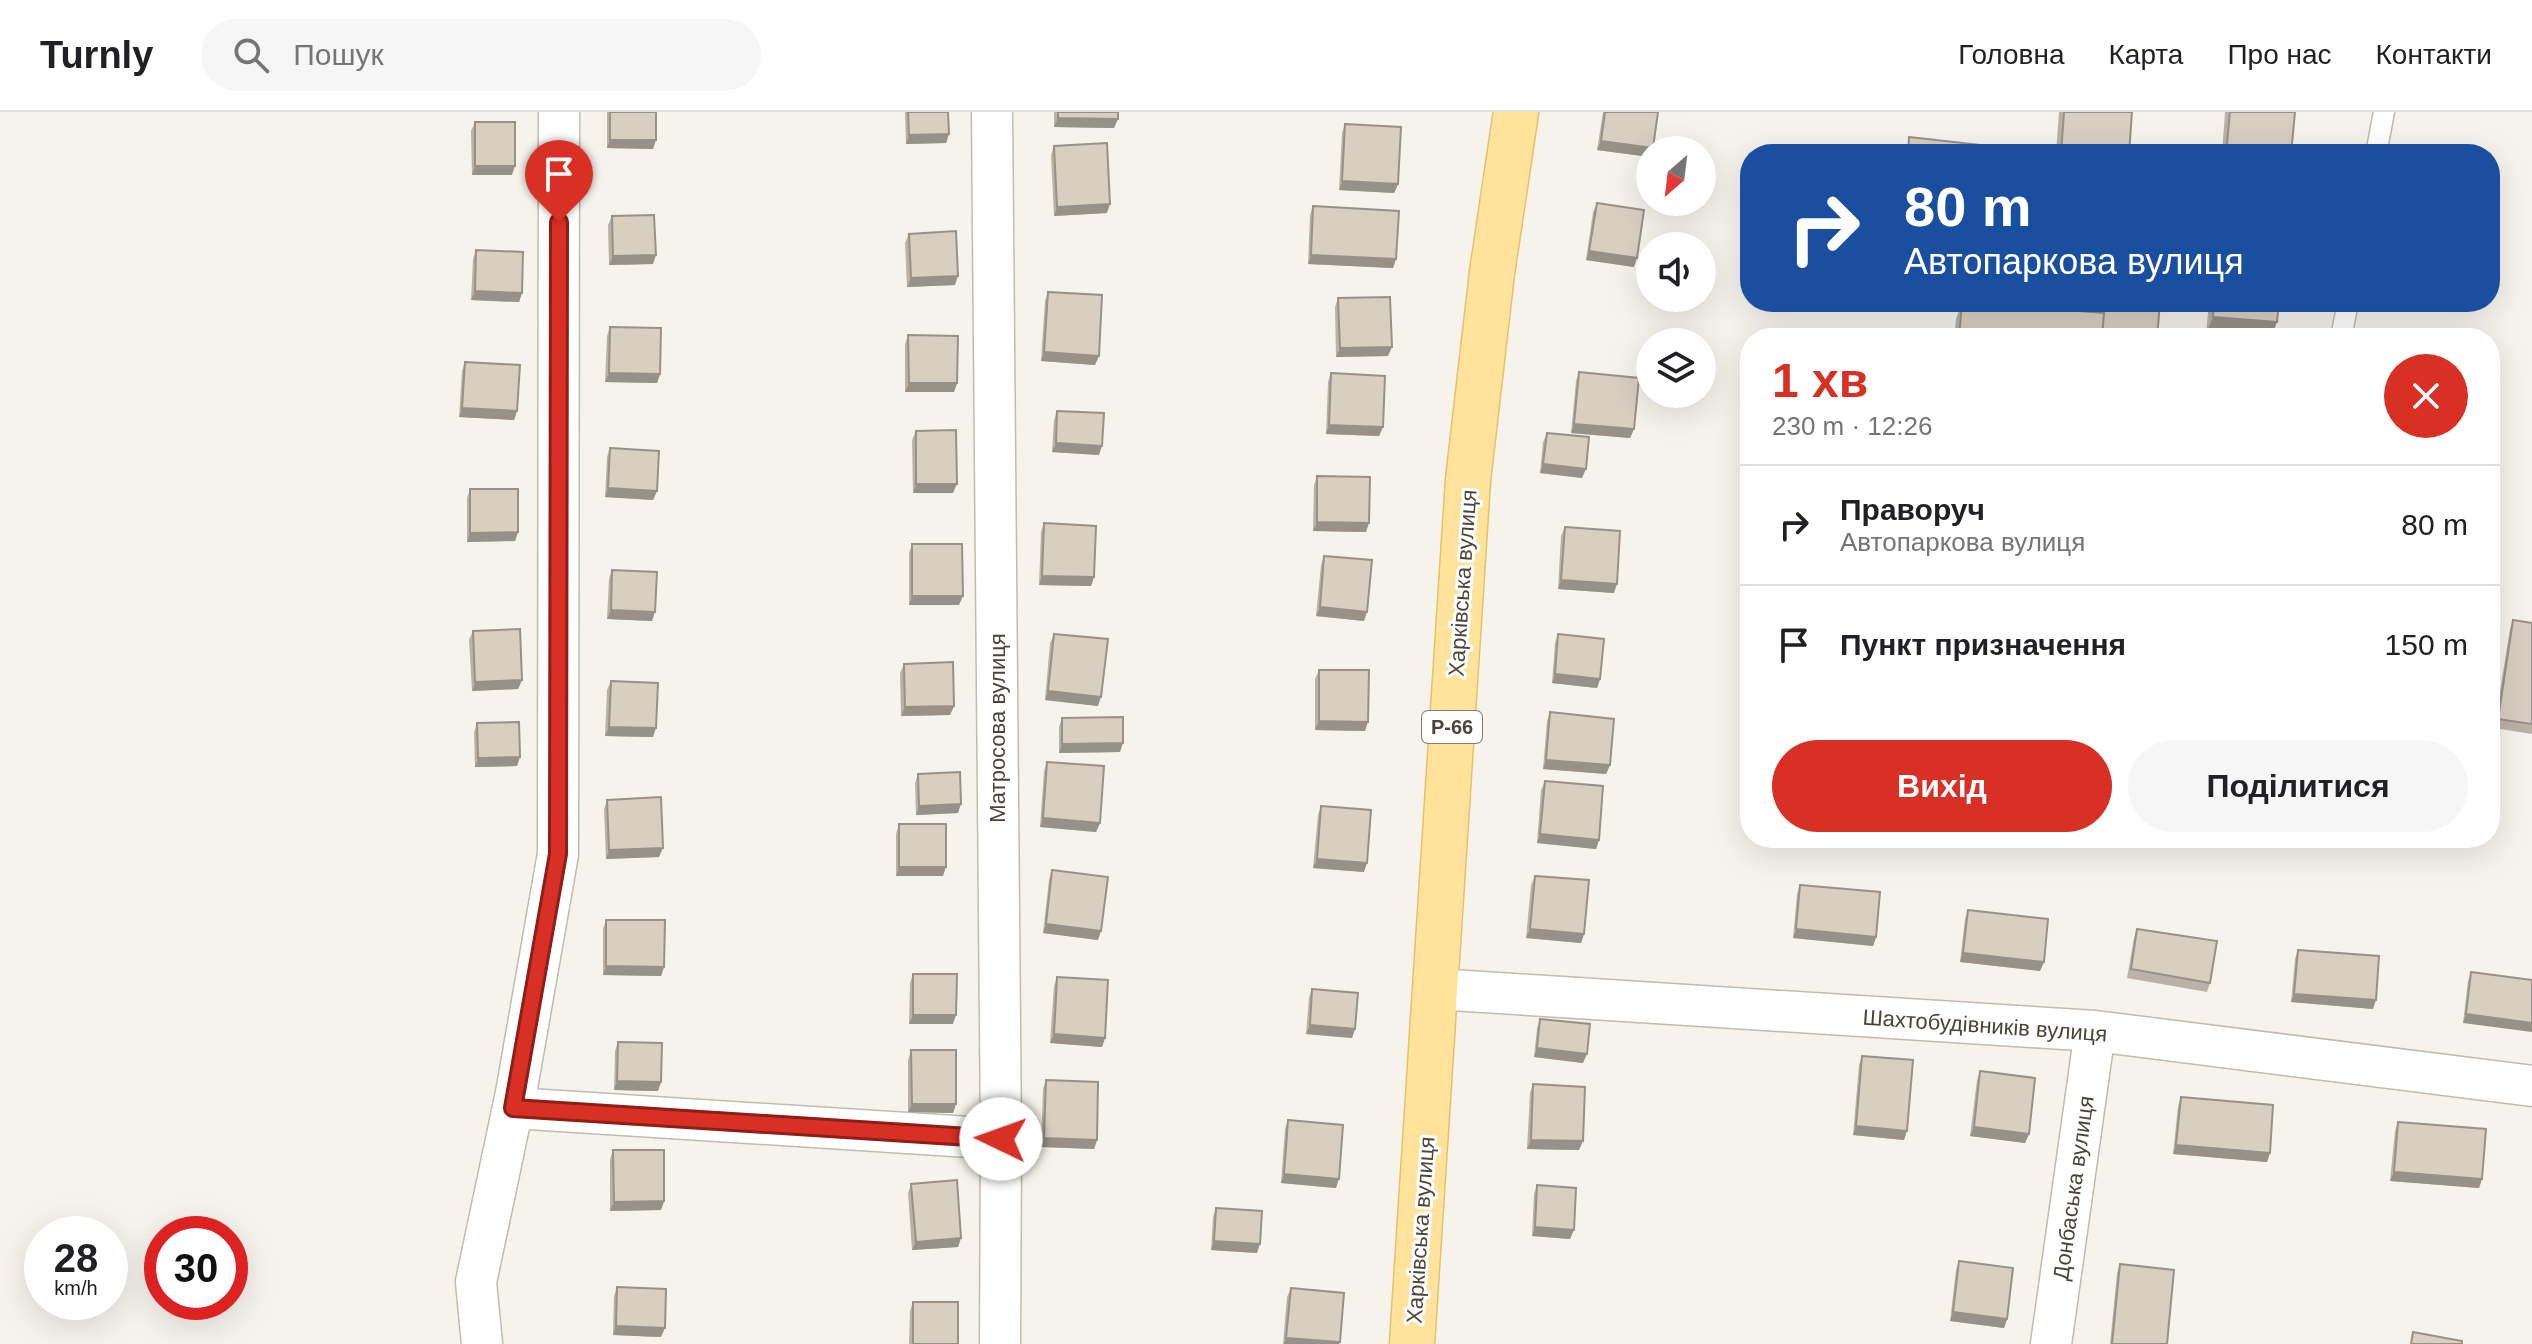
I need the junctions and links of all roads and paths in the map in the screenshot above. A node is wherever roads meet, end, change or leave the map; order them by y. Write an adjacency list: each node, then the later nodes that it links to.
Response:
1 (559, 112): 9 (street)
2 (992, 112): 10 (street, Матросова вулиця)
3 (1516, 112): 6 (main road, Харківська вулиця / Р-66)
4 (2384, 112): 5 (lane)
5 (2378, 144)
6 (1436, 989): 7 (street, Шахтобудівників вулиця); 13 (main road, Харківська вулиця / Р-66)
7 (2095, 1031): 8 (street, Шахтобудівників вулиця); 14 (street, Донбаська вулиця)
8 (2532, 1086)
9 (513, 1108): 10 (street); 11 (street)
10 (1001, 1139): 12 (street, Матросова вулиця)
11 (482, 1344)
12 (1000, 1344)
13 (1412, 1344)
14 (2051, 1344)

